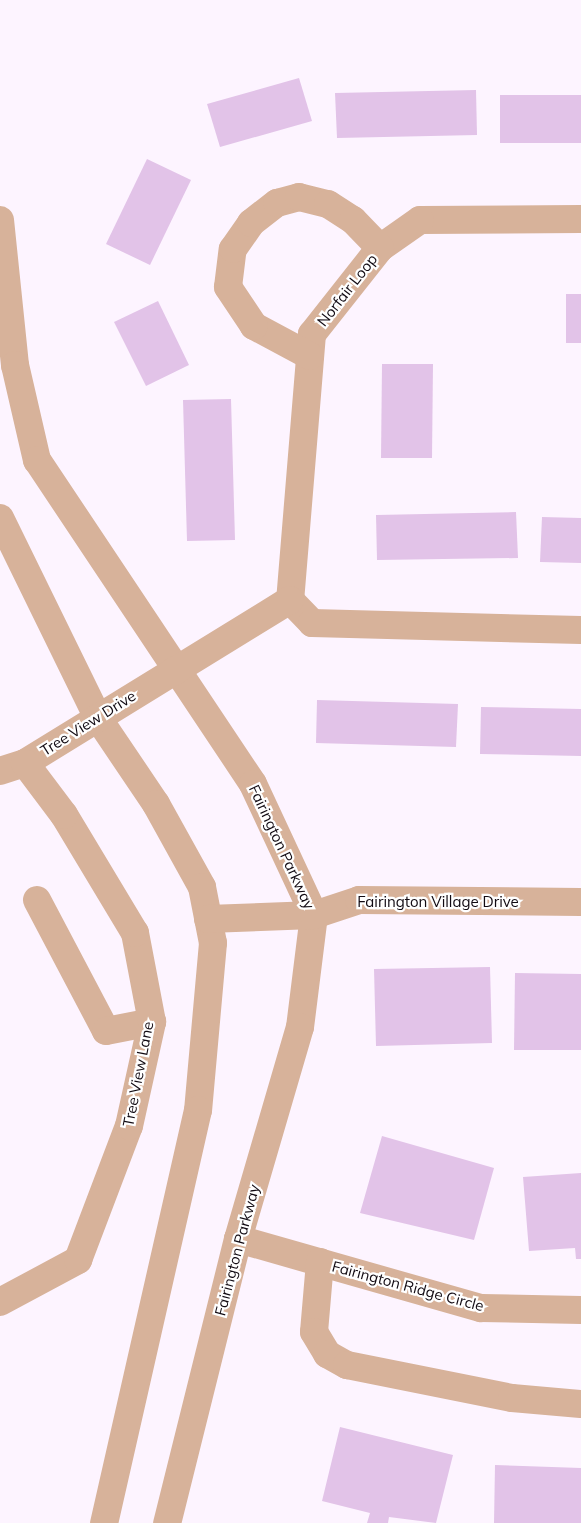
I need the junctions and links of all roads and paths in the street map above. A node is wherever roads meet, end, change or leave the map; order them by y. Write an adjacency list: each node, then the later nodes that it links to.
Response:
1 (581, 219): 3 (street, Norfair Loop)
2 (0, 220): 9 (street, Fairington Parkway)
3 (380, 248): 4 (street, Norfair Loop); 4 (street)
4 (310, 356): 7 (street, Norfair Loop)
5 (0, 518): 6 (street)
6 (10, 561): 10 (street)
7 (290, 600): 8 (street); 9 (street)
8 (581, 630)
9 (173, 669): 10 (street, Tree View Drive); 14 (street, Fairington Parkway)
10 (98, 718): 11 (street, Tree View Drive); 15 (street)
11 (12, 767): 16 (street, Tree View Lane)
12 (37, 900): 16 (street)
13 (581, 902): 14 (street, Fairington Village Drive)
14 (314, 916): 15 (street, Fairington Village Drive); 17 (street, Fairington Parkway)
15 (208, 919): 22 (street)
16 (152, 1022): 19 (street, Tree View Lane)
17 (238, 1239): 18 (street, Fairington Ridge Circle); 23 (street, Fairington Parkway)
18 (320, 1262): 20 (street, Fairington Ridge Circle); 21 (street)
19 (0, 1302)
20 (581, 1310)
21 (581, 1404)
22 (104, 1523)
23 (166, 1523)

